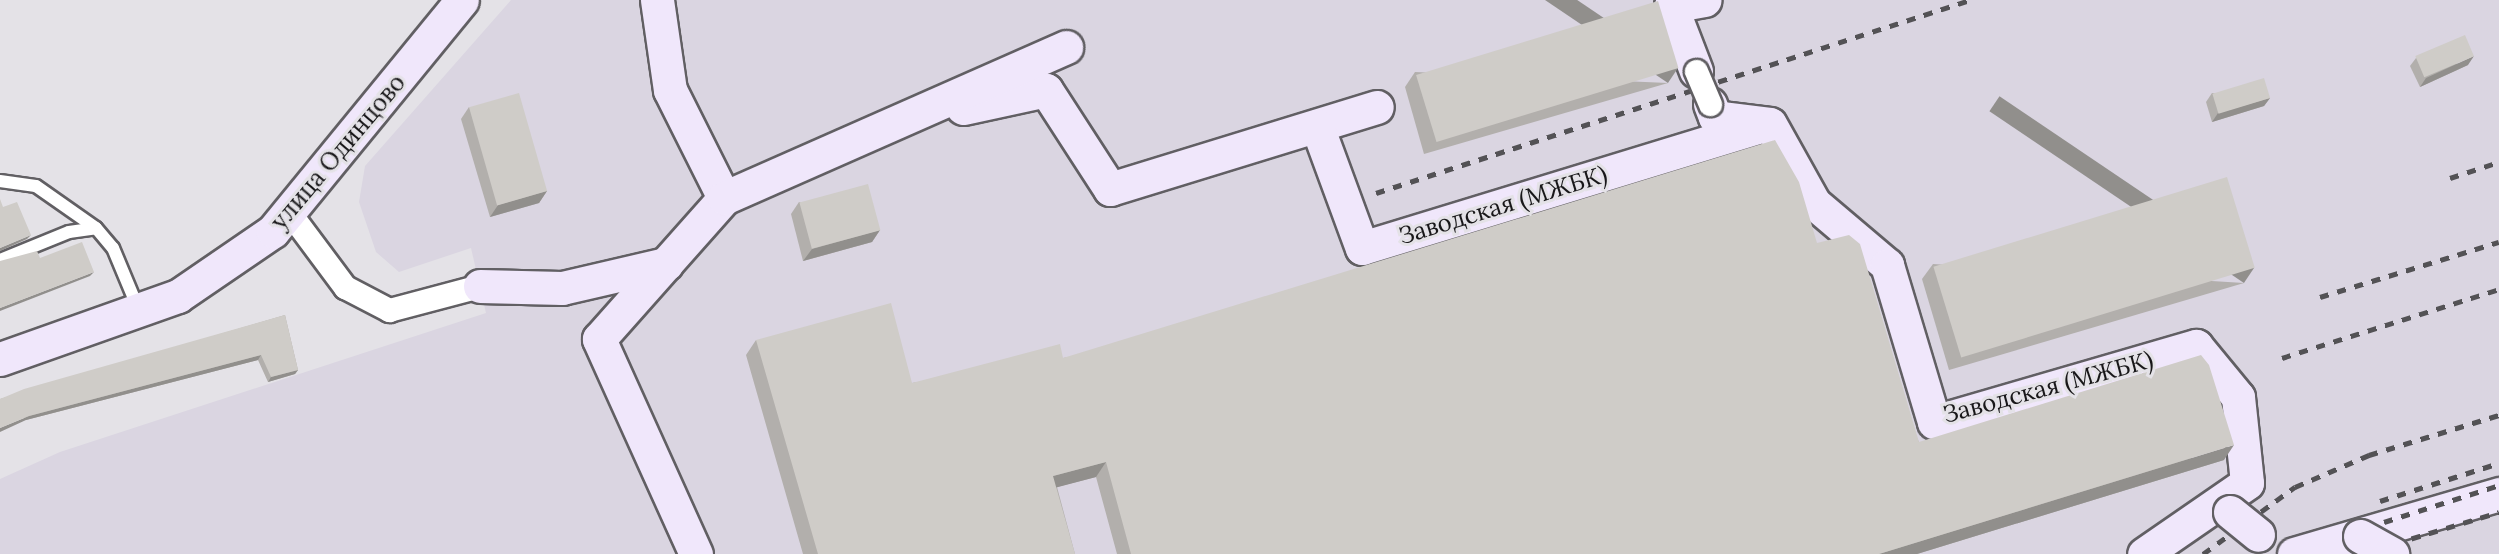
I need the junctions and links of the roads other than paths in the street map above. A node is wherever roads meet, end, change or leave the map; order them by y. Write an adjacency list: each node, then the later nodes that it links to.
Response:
1 (462, 0): 13 (street, улица Одинцово)
2 (657, 0): 12 (street)
3 (1704, 0): 5 (street)
4 (1066, 47): 8 (street)
5 (1696, 71): 6 (street, bridge)
6 (1710, 104): 9 (street)
7 (1377, 107): 10 (street)
8 (895, 122): 10 (street); 12 (street)
9 (1770, 124): 10 (street, Заводская (МЖБК)); 21 (street, Заводская (МЖБК))
10 (1317, 126)
11 (0, 181): 14 (lane)
12 (724, 198): 16 (street)
13 (289, 212): 17 (street); 18 (street, улица Одинцово)
14 (96, 228): 15 (lane); 18 (lane)
15 (0, 260)
16 (666, 264): 17 (street); 24 (street)
17 (480, 286)
18 (139, 312): 19 (street, улица Одинцово)
19 (0, 359)
20 (2499, 494): 22 (street)
21 (2224, 508): 23 (street, bridge); 25 (street, Заводская (МЖБК))
22 (2359, 536): 26 (street); 27 (street, bridge)
23 (2270, 544)
24 (696, 554)
25 (2144, 554)
26 (2294, 554)
27 (2392, 554)

